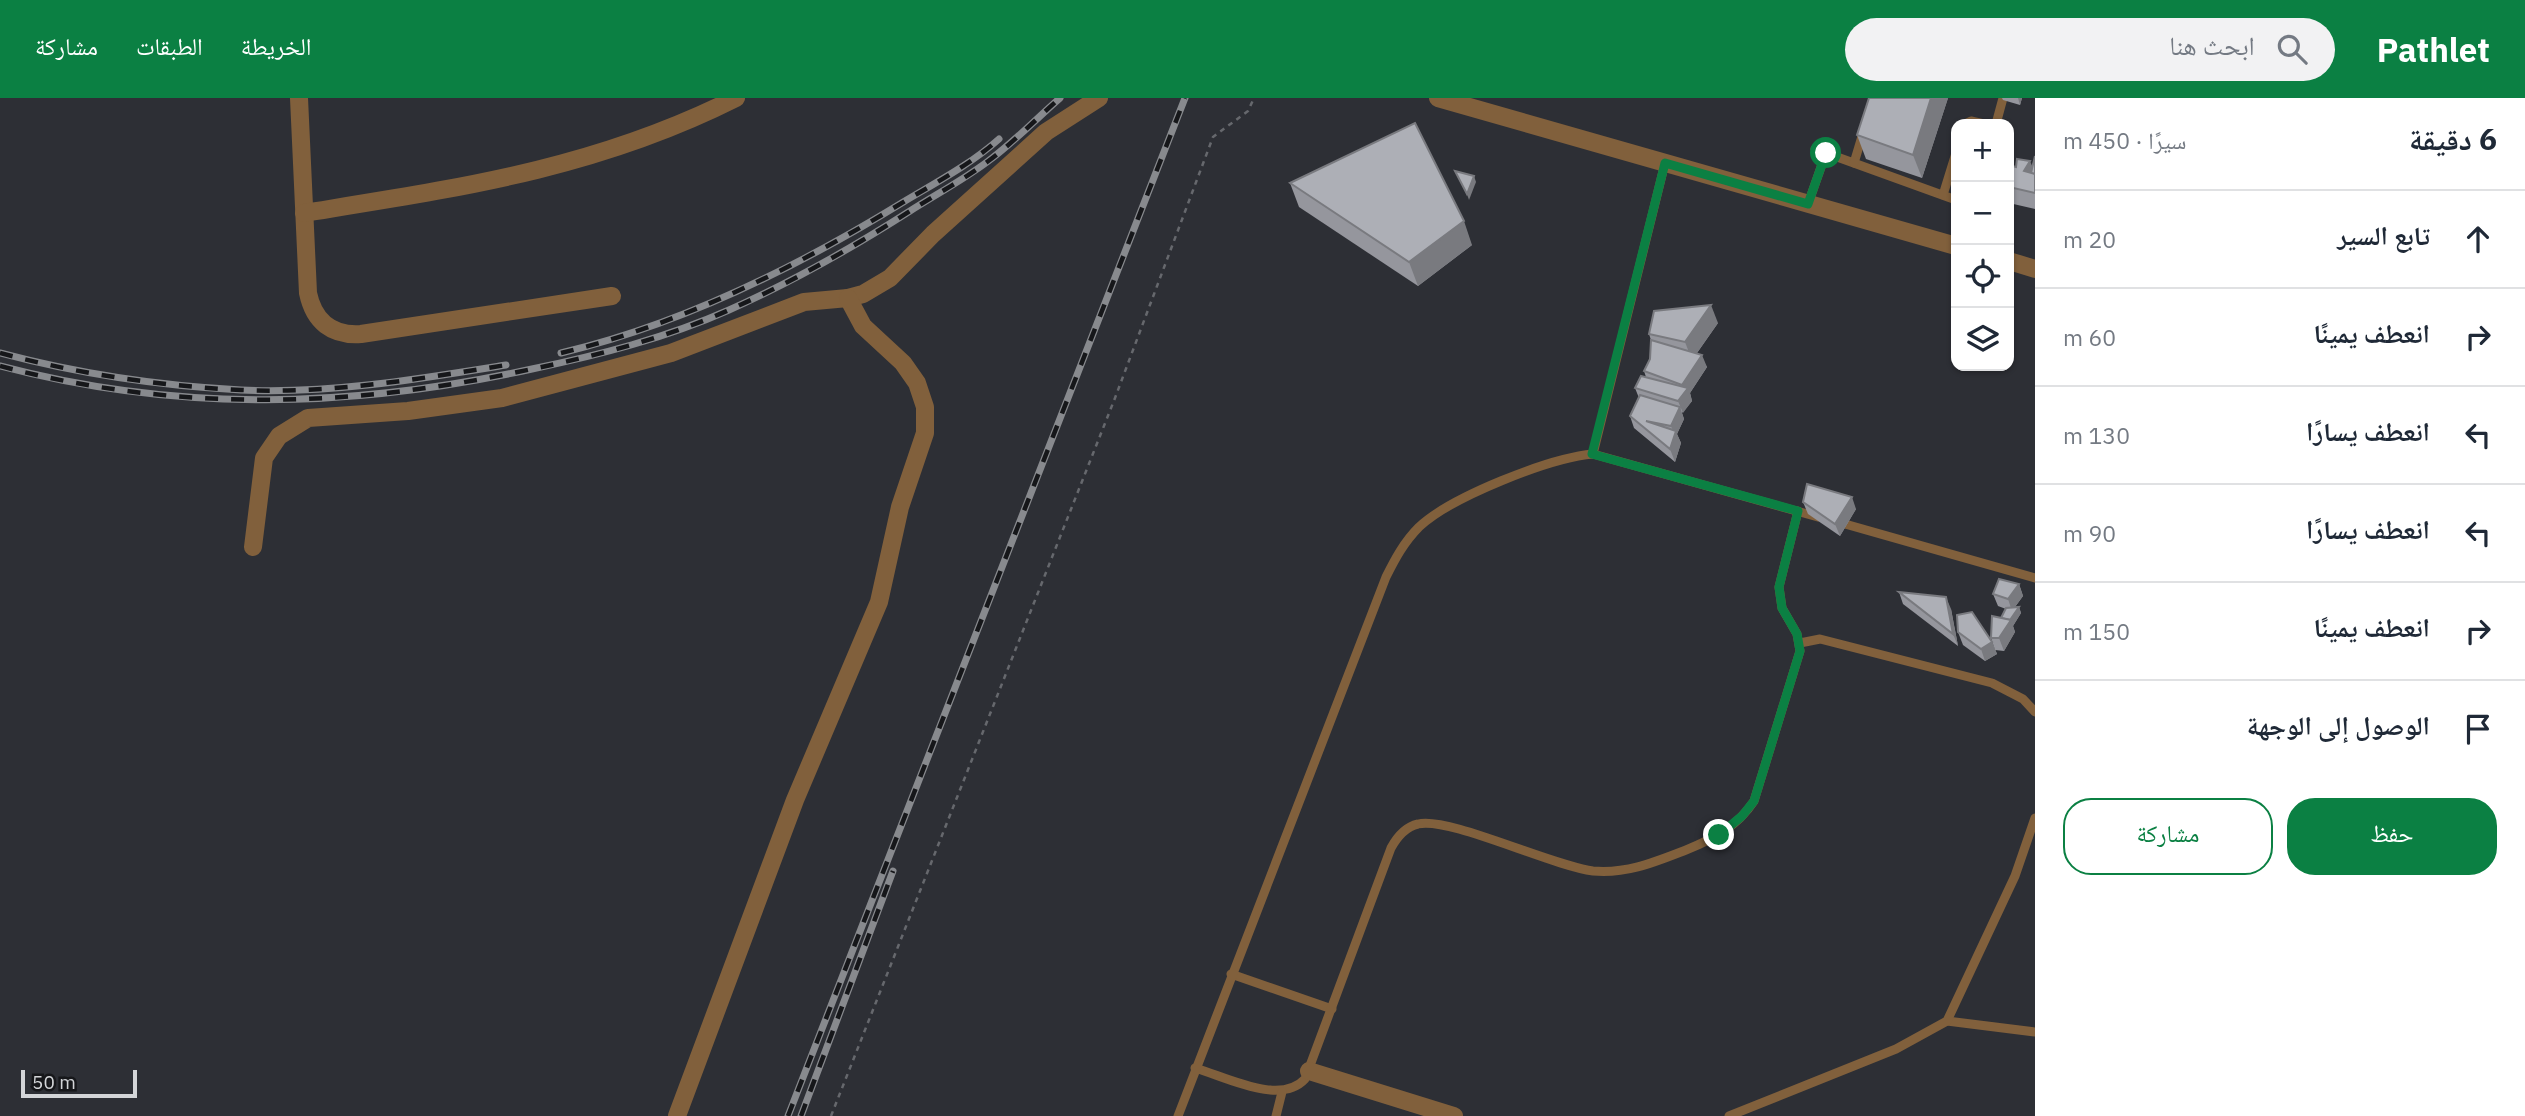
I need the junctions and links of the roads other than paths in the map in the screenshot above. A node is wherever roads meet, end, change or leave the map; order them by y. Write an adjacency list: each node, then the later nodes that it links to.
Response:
1 (299, 98): 16 (street)
2 (736, 98): 16 (street)
3 (1099, 98): 21 (street)
4 (1438, 98): 10 (street)
5 (2003, 98): 6 (lane)
6 (1997, 119)
7 (1866, 124): 11 (lane)
8 (1815, 149): 9 (lane)
9 (1826, 153): 11 (lane); 15 (lane)
10 (1665, 163): 15 (street); 22 (lane)
11 (1854, 163): 13 (lane)
12 (1951, 169): 13 (lane)
13 (1943, 195): 14 (lane)
14 (1951, 198)
15 (1808, 204): 17 (street)
16 (304, 212): 20 (street)
17 (1952, 245)
18 (2014, 263): 19 (street)
19 (2035, 269)
20 (612, 296)
21 (848, 298): 24 (street); 36 (street)
22 (1592, 454): 23 (lane); 29 (lane)
23 (1798, 511): 25 (lane); 26 (lane)
24 (253, 547)
25 (2035, 579)
26 (1800, 643): 27 (lane); 30 (lane)
27 (2035, 712)
28 (2035, 818): 31 (lane)
29 (1231, 974): 30 (lane); 33 (lane)
30 (1332, 1009): 34 (lane)
31 (1947, 1021): 32 (lane); 40 (lane)
32 (2035, 1032)
33 (1195, 1068): 35 (lane); 37 (lane)
34 (1309, 1071): 35 (lane); 39 (street)
35 (1282, 1093): 38 (lane)
36 (677, 1116)
37 (1178, 1116)
38 (1276, 1116)
39 (1454, 1116)
40 (1729, 1116)

